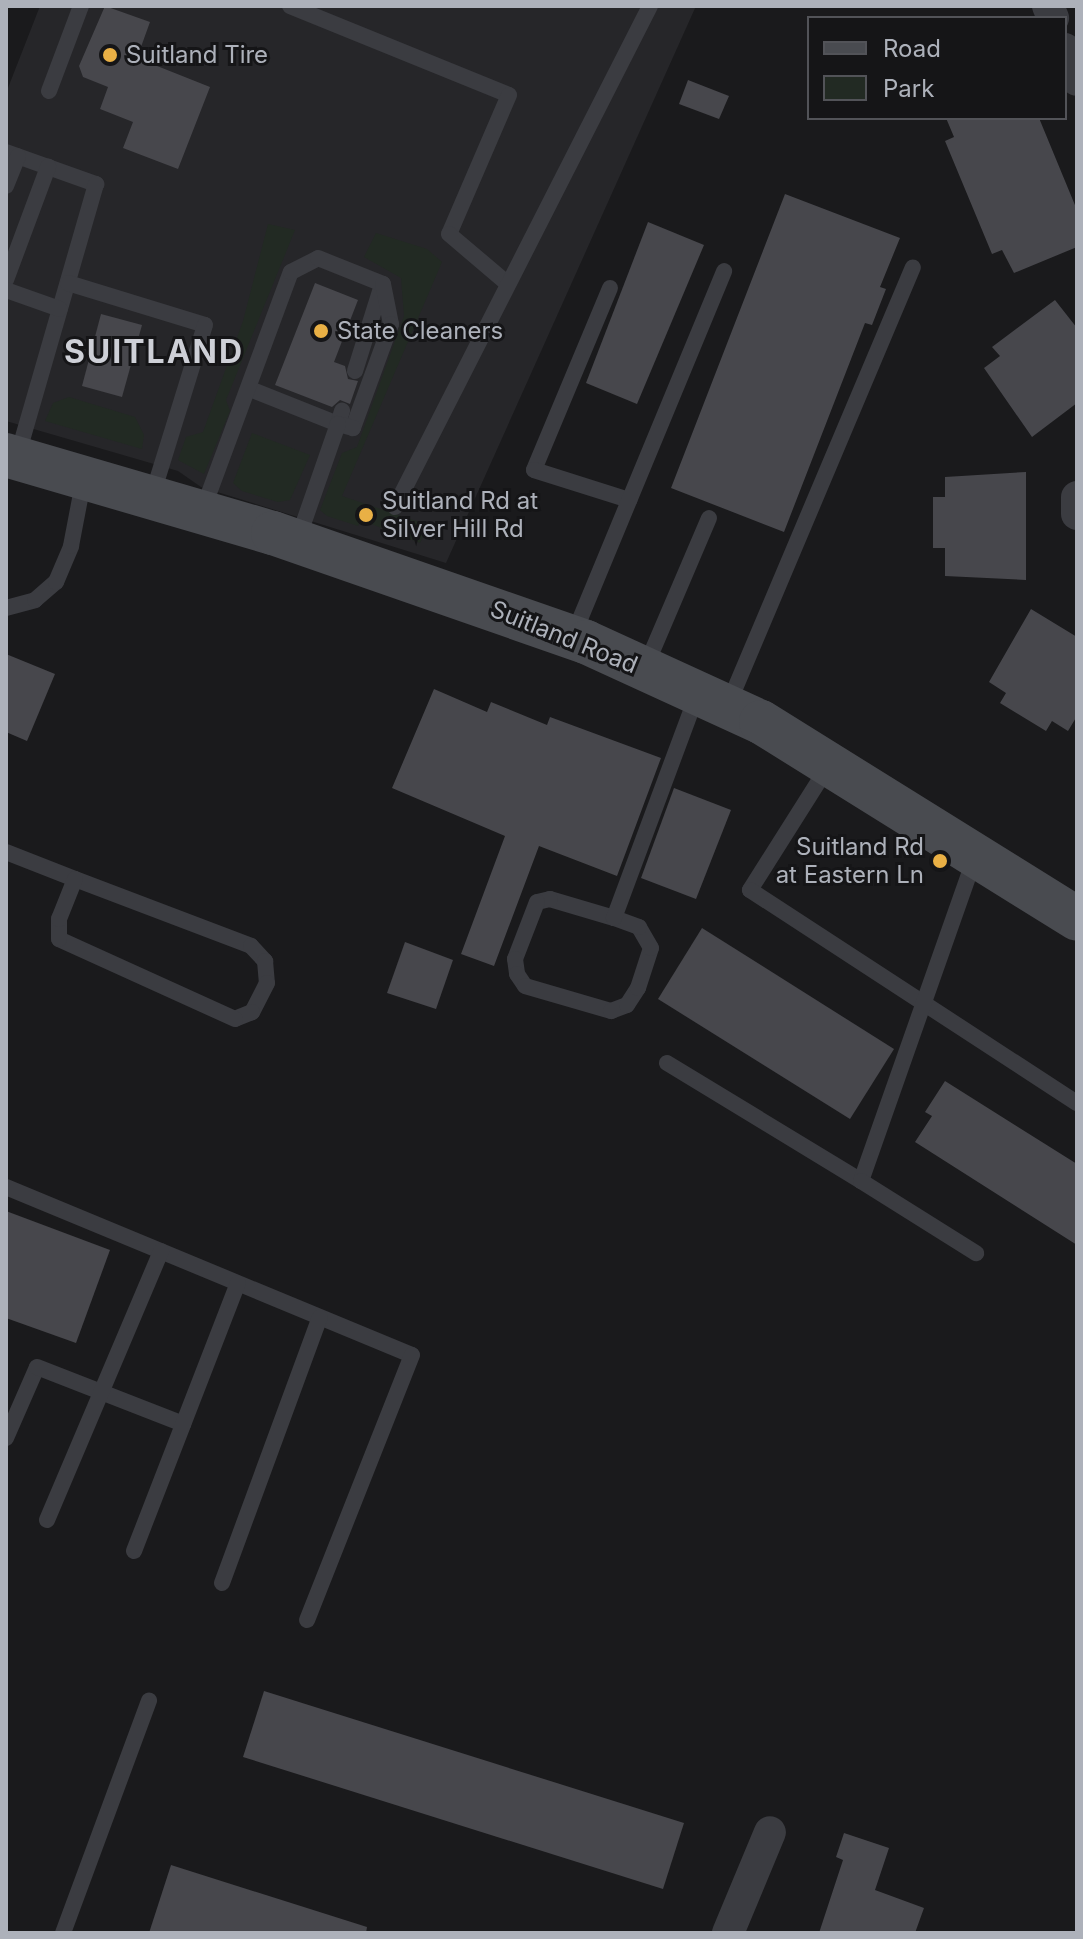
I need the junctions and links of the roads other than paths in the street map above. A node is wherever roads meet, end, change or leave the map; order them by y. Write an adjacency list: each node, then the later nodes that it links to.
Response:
1 (81, 6): 6 (lane)
2 (290, 6): 15 (lane)
3 (650, 6): 15 (lane)
4 (1067, 54): 5 (street)
5 (1077, 80)
6 (49, 91)
7 (12, 154): 8 (lane); 9 (lane)
8 (48, 167): 12 (lane); 13 (lane)
9 (6, 186)
10 (913, 268): 35 (lane)
11 (724, 271): 26 (lane)
12 (6, 280)
13 (68, 283): 18 (lane); 24 (lane)
14 (383, 284): 19 (lane); 20 (lane); 21 (lane)
15 (508, 284): 27 (lane)
16 (610, 288): 26 (lane)
17 (6, 290): 18 (lane)
18 (60, 309): 22 (lane)
19 (355, 371)
20 (250, 389): 21 (lane); 28 (lane)
21 (340, 417): 31 (lane)
22 (11, 457): 23 (main road, Suitland Road)
23 (84, 477): 24 (main road, Suitland Road); 32 (lane)
24 (152, 497): 28 (main road, Suitland Road)
25 (1077, 497): 29 (street)
26 (629, 500): 33 (lane)
27 (395, 507)
28 (202, 512): 31 (main road, Suitland Road)
29 (1077, 514)
30 (709, 518): 34 (lane)
31 (298, 541): 33 (main road, Suitland Road)
32 (6, 608)
33 (572, 637): 34 (main road, Suitland Road)
34 (644, 669): 35 (main road, Suitland Road)
35 (712, 700): 36 (main road, Suitland Road); 40 (lane)
36 (830, 764): 38 (main road, Suitland Road); 42 (lane)
37 (6, 852): 39 (lane)
38 (976, 856): 41 (main road, Suitland Road); 42 (lane)
39 (75, 879): 39 (lane)
40 (614, 918): 40 (lane)
41 (1077, 919)
42 (926, 1008): 44 (lane); 45 (lane)
43 (667, 1063): 45 (lane)
44 (1077, 1103)
45 (861, 1181): 48 (lane)
46 (6, 1187): 47 (lane)
47 (161, 1251): 49 (lane); 51 (lane)
48 (976, 1253)
49 (238, 1283): 50 (lane); 52 (lane)
50 (320, 1317): 56 (lane); 57 (lane)
51 (101, 1393): 52 (lane); 53 (lane); 54 (lane)
52 (183, 1424): 55 (lane)
53 (6, 1438)
54 (47, 1520)
55 (134, 1551)
56 (222, 1583)
57 (307, 1620)
58 (149, 1700): 60 (lane)
59 (770, 1832): 61 (street)
60 (63, 1933)
61 (728, 1933)

